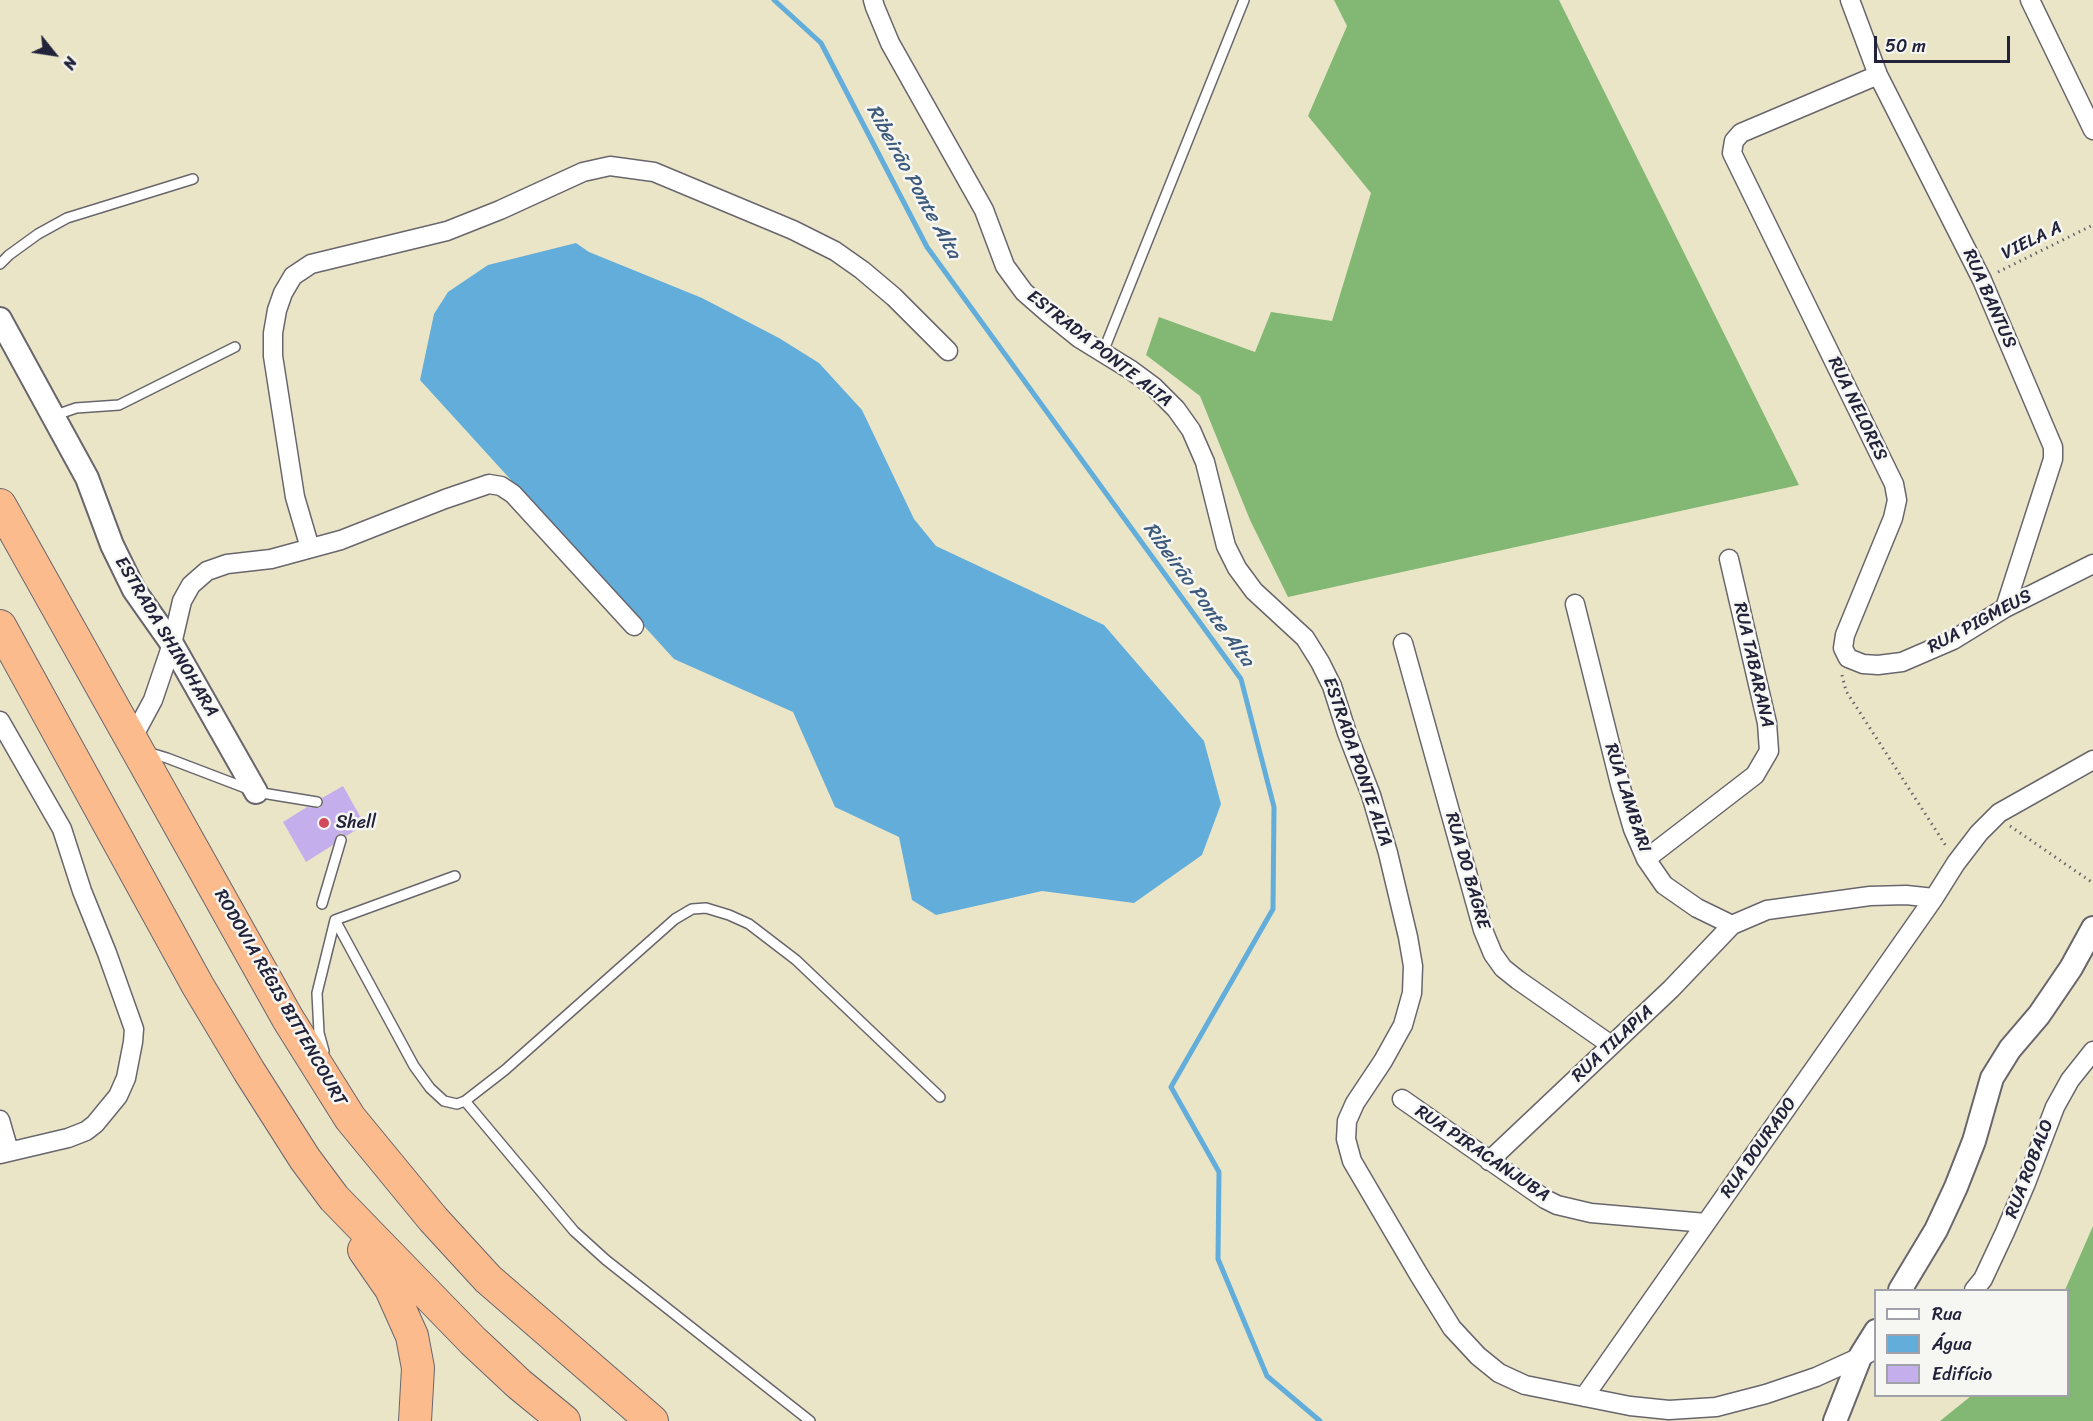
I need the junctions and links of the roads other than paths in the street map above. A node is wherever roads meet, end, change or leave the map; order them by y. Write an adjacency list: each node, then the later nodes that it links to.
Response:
1 (873, 0): 12 (street, ESTRADA PONTE ALTA)
2 (1244, 0): 12 (lane)
3 (1850, 0): 5 (street, RUA BANTUS)
4 (2030, 0): 6 (street)
5 (1878, 75): 19 (street, RUA BANTUS); 24 (street, RUA NELORES)
6 (2093, 130)
7 (193, 179): 8 (lane)
8 (0, 264)
9 (0, 320): 13 (street, ESTRADA SHINOHARA)
10 (236, 347): 13 (lane)
11 (948, 351): 15 (street)
12 (1103, 352): 53 (street, ESTRADA PONTE ALTA)
13 (53, 416): 23 (street, ESTRADA SHINOHARA)
14 (0, 505): 26 (highway, RODOVIA RÉGIS BITTENCOURT)
15 (310, 548): 21 (street); 23 (street)
16 (1729, 559): 31 (street, RUA TABARANA)
17 (2093, 564): 19 (street, RUA PIGMEUS)
18 (1575, 604): 31 (street, RUA LAMBARI)
19 (2005, 608): 24 (street, RUA PIGMEUS)
20 (0, 626): 47 (highway)
21 (634, 626)
22 (1403, 643): 38 (street, RUA DO BAGRE)
23 (172, 644): 26 (street); 28 (street, ESTRADA SHINOHARA)
24 (1855, 661)
25 (0, 721): 45 (street)
26 (136, 745): 28 (lane); 43 (highway, RODOVIA RÉGIS BITTENCOURT)
27 (2093, 760): 33 (street, RUA DOURADO)
28 (256, 792): 29 (lane)
29 (317, 802)
30 (340, 840): 34 (lane)
31 (1646, 859): 36 (street, RUA LAMBARI)
32 (455, 876): 35 (lane)
33 (1935, 898): 36 (street); 48 (street, RUA DOURADO)
34 (322, 904)
35 (335, 920): 42 (lane); 43 (lane)
36 (1732, 925): 38 (street, RUA TILAPIA)
37 (2093, 928): 49 (street)
38 (1611, 1045): 46 (street, RUA TILAPIA)
39 (2093, 1052): 50 (street, RUA ROBALO)
40 (940, 1097): 42 (lane)
41 (1402, 1099): 46 (street, RUA PIRACANJUBA)
42 (465, 1101): 57 (lane)
43 (350, 1118): 56 (highway, RODOVIA RÉGIS BITTENCOURT)
44 (0, 1120): 45 (street)
45 (4, 1153)
46 (1490, 1161): 48 (street, RUA PIRACANJUBA)
47 (334, 1198): 54 (highway); 55 (highway)
48 (1706, 1223): 53 (street, RUA DOURADO)
49 (1901, 1289)
50 (1975, 1289)
51 (1874, 1334): 52 (street)
52 (1868, 1353): 53 (street, ESTRADA PONTE ALTA); 58 (street)
53 (1584, 1397)
54 (415, 1421)
55 (564, 1421)
56 (652, 1421)
57 (810, 1421)
58 (1835, 1421)

